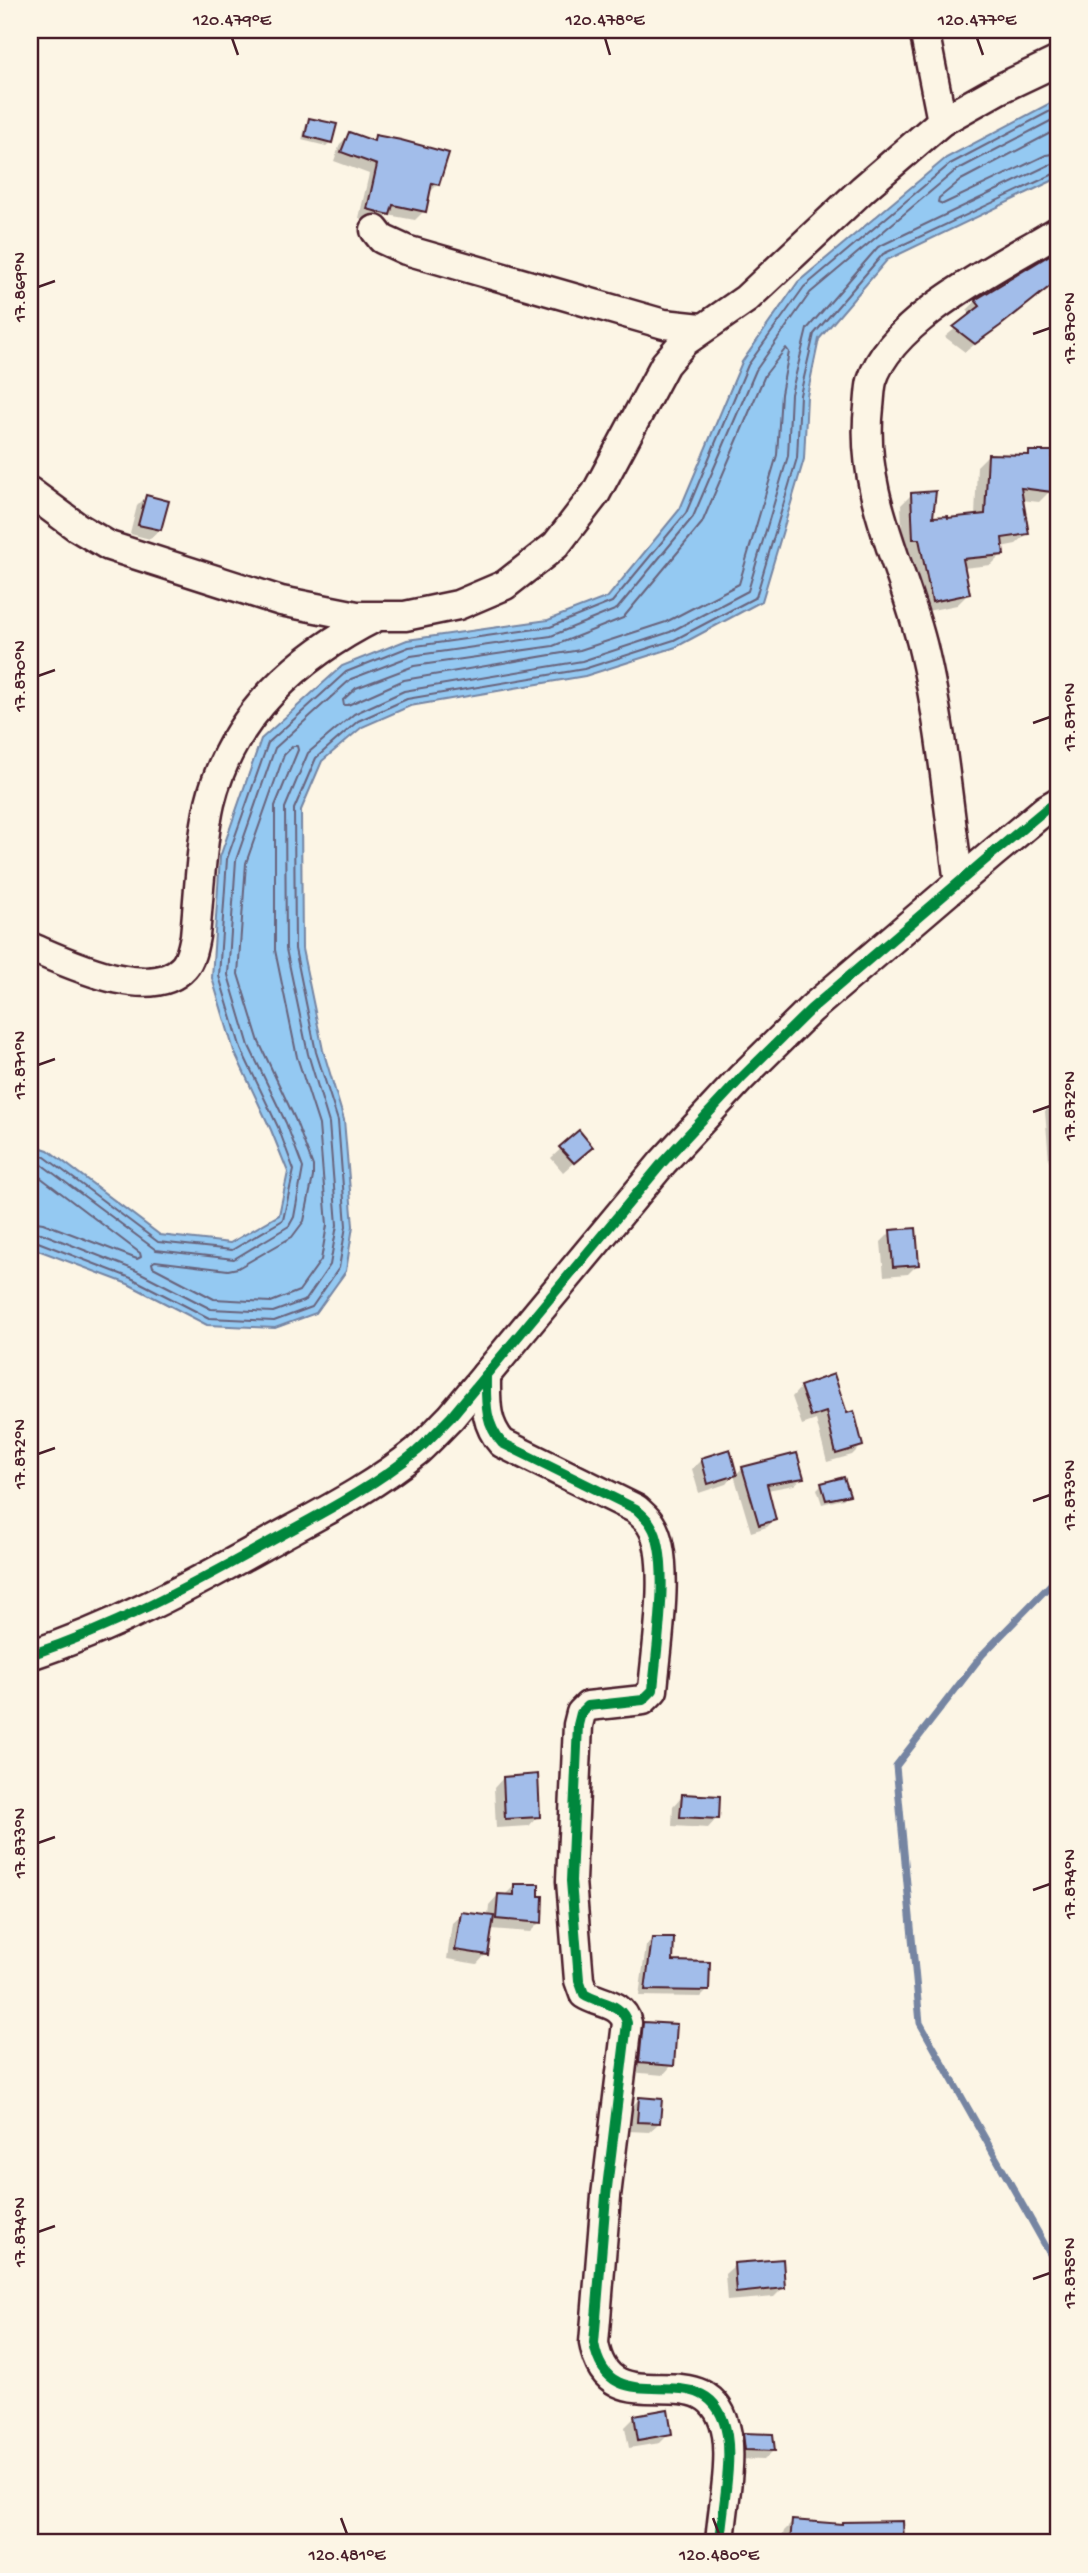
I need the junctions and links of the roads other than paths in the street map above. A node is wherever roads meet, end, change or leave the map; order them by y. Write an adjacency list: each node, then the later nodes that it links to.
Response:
1 (924, 30): 3 (street)
2 (1058, 61): 3 (street)
3 (943, 121): 6 (street)
4 (375, 230): 6 (street)
5 (1058, 231): 10 (street)
6 (701, 328): 8 (street)
7 (30, 492): 8 (street)
8 (377, 616): 11 (street)
9 (1058, 802): 10 (street)
10 (958, 882): 12 (street)
11 (30, 947)
12 (486, 1375): 13 (street); 14 (street)
13 (451, 1417): 14 (street); 15 (street)
14 (502, 1443): 16 (street)
15 (30, 1655)
16 (720, 2543)

